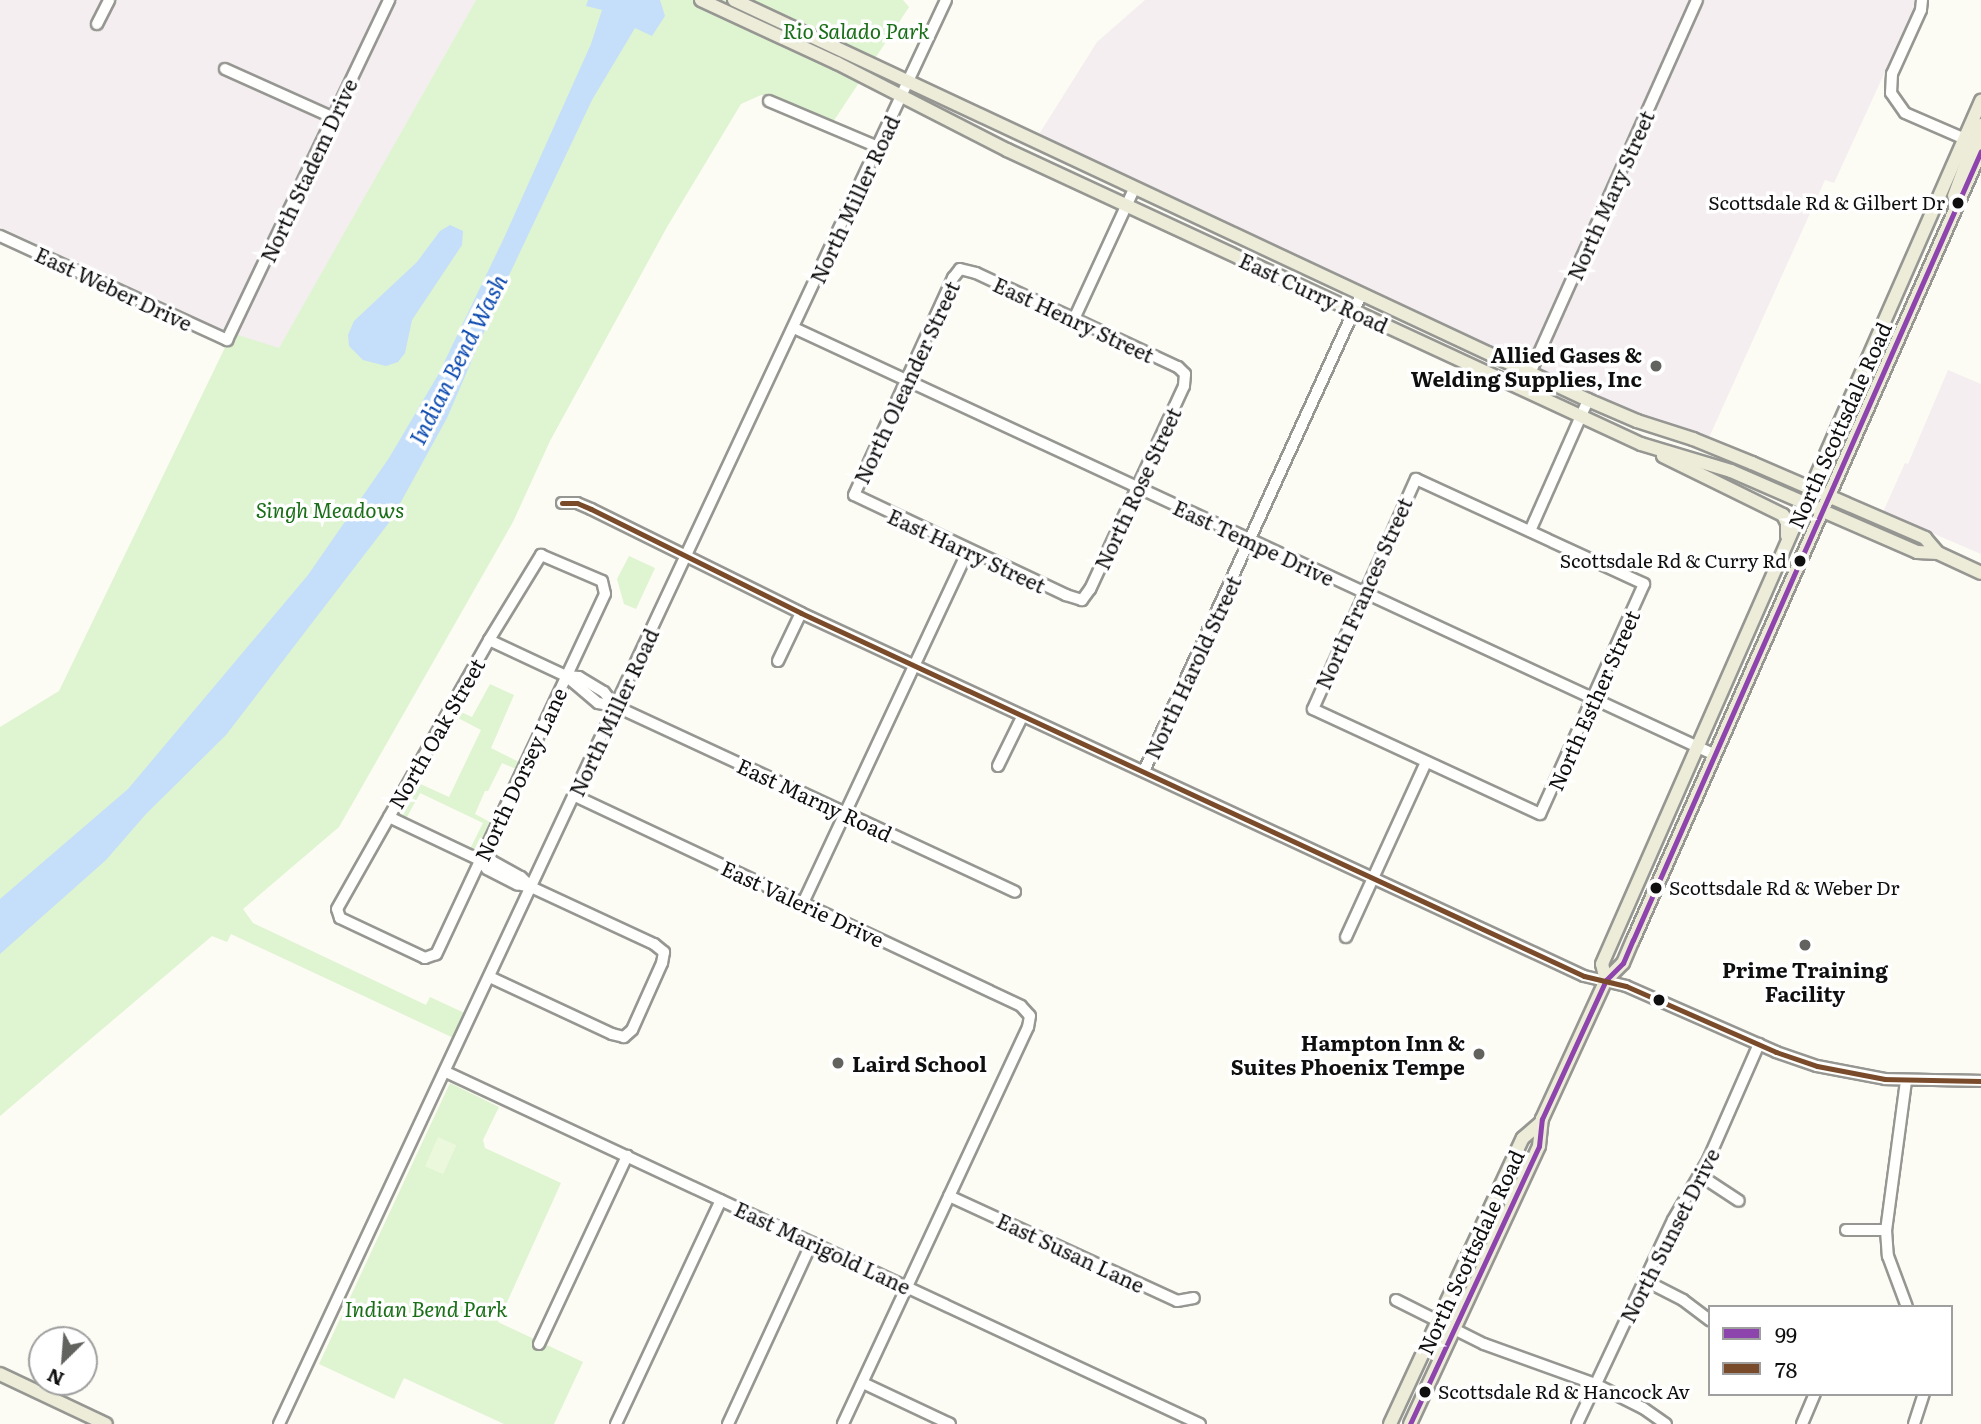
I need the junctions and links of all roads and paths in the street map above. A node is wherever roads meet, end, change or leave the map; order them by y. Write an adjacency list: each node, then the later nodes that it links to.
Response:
1 (109, 0): 8 (street)
2 (389, 0): 14 (street, North Stadem Drive)
3 (701, 0): 11 (main road, East Curry Road)
4 (734, 0): 10 (main road, East Curry Road)
5 (946, 0): 10 (street, North Miller Road)
6 (1697, 0): 29 (street, North Mary Street)
7 (1922, 0): 16 (street)
8 (97, 24)
9 (225, 69): 14 (street)
10 (908, 80): 11 (street, North Miller Road); 19 (main road, East Curry Road)
11 (901, 96): 17 (street, North Miller Road); 20 (main road, East Curry Road)
12 (769, 101): 17 (street)
13 (1981, 101): 16 (main road, North Scottsdale Road)
14 (332, 117): 28 (street, North Stadem Drive)
15 (1981, 125): 18 (main road)
16 (1965, 139): 21 (main road); 36 (main road, North Scottsdale Road)
17 (878, 147): 27 (street, North Miller Road)
18 (1981, 148): 21 (main road, North Scottsdale Road)
19 (1134, 189): 20 (street); 24 (main road, East Curry Road)
20 (1127, 206): 25 (main road, East Curry Road); 26 (street)
21 (1949, 225): 39 (main road, North Scottsdale Road)
22 (0, 236): 28 (street, East Weber Drive)
23 (960, 269): 26 (street, East Henry Street); 31 (street, North Oleander Street)
24 (1361, 295): 25 (street, North Harold Street); 29 (main road, East Curry Road)
25 (1354, 311): 32 (main road, East Curry Road); 45 (street, North Harold Street)
26 (1074, 319): 30 (street, East Henry Street)
27 (794, 328): 31 (street, East Tempe Drive); 48 (street, North Miller Road)
28 (227, 340)
29 (1530, 372): 32 (street, North Mary Street); 33 (main road, East Curry Road)
30 (1185, 374): 37 (street, North Rose Street)
31 (905, 380): 37 (street, East Tempe Drive); 38 (street, North Oleander Street)
32 (1523, 389): 34 (main road, East Curry Road)
33 (1588, 400): 34 (street); 36 (main road, East Curry Road)
34 (1581, 416): 35 (main road, East Curry Road); 43 (street)
35 (1641, 444): 40 (main road, East Curry Road); 44 (main road)
36 (1809, 487): 39 (main road, East Curry Road); 40 (main road, North Scottsdale Road)
37 (1137, 488): 45 (street, East Tempe Drive); 52 (street, North Rose Street)
38 (854, 495): 46 (street, East Harry Street)
39 (1829, 496): 42 (main road, North Scottsdale Road); 47 (main road, East Curry Road)
40 (1803, 502): 42 (main road, East Curry Road); 44 (main road, North Scottsdale Road)
41 (562, 503): 48 (street)
42 (1822, 510): 47 (main road, East Curry Road); 62 (main road, North Scottsdale Road)
43 (1530, 531): 51 (street, North Frances Street); 58 (street, North Esther Street)
44 (1787, 540): 61 (main road, North Scottsdale Road)
45 (1250, 541): 51 (street, East Tempe Drive); 65 (street, North Harold Street)
46 (968, 550): 52 (street, East Harry Street); 56 (street)
47 (1938, 553): 49 (main road, East Curry Road)
48 (686, 557): 53 (street); 59 (street, North Miller Road)
49 (1981, 572)
50 (606, 587): 54 (street, North Oak Street); 57 (street, North Dorsey Lane)
51 (1362, 592): 58 (street, East Tempe Drive); 63 (street, North Frances Street)
52 (1082, 600)
53 (801, 613): 55 (street); 56 (street)
54 (489, 640): 57 (street, East Marny Road); 68 (street, North Oak Street)
55 (778, 662)
56 (914, 666): 60 (street); 67 (street)
57 (566, 676): 59 (street, East Marny Road); 69 (street, North Dorsey Lane)
58 (1594, 699): 61 (street, East Tempe Drive); 63 (street, North Esther Street)
59 (615, 706): 66 (street, North Miller Road); 67 (street, East Marny Road)
60 (1022, 717): 64 (street); 65 (street)
61 (1698, 747): 62 (street, East Tempe Drive); 77 (main road, North Scottsdale Road)
62 (1715, 755): 77 (main road, North Scottsdale Road)
63 (1426, 762): 70 (street)
64 (998, 766)
65 (1144, 771): 70 (street)
66 (573, 795): 71 (street, North Miller Road); 73 (street, East Valerie Drive)
67 (845, 813): 72 (street, East Marny Road); 73 (street)
68 (389, 817): 69 (street); 75 (street, North Oak Street)
69 (480, 860): 71 (street); 75 (street, North Dorsey Lane)
70 (1373, 879): 74 (street); 77 (street)
71 (531, 887): 76 (street, North Miller Road); 76 (street)
72 (1015, 892)
73 (803, 903): 85 (street, East Valerie Drive)
74 (1346, 937)
75 (430, 958)
76 (490, 977): 79 (street, North Miller Road)
77 (1606, 980): 78 (street); 82 (main road, North Scottsdale Road)
78 (1759, 1044): 80 (street); 84 (street, North Sunset Drive)
79 (446, 1072): 83 (street, East Marigold Lane); 106 (street, North Miller Road)
80 (1906, 1081): 81 (street); 89 (street)
81 (1981, 1081)
82 (1540, 1124): 97 (main road, North Scottsdale Road); 98 (main road, North Scottsdale Road)
83 (627, 1156): 86 (street, East Marigold Lane); 99 (street)
84 (1701, 1176): 87 (street); 91 (street, North Sunset Drive)
85 (949, 1196): 92 (street); 93 (street, East Susan Lane)
86 (721, 1200): 90 (street, East Marigold Lane); 107 (street)
87 (1739, 1201)
88 (1846, 1230): 89 (street)
89 (1886, 1230): 95 (street)
90 (812, 1242): 92 (street, East Marigold Lane); 108 (street)
91 (1644, 1280): 96 (street); 102 (street, North Sunset Drive)
92 (908, 1287): 101 (street); 111 (street, East Marigold Lane)
93 (1194, 1298)
94 (1396, 1300): 97 (street)
95 (1906, 1305)
96 (1708, 1319)
97 (1437, 1322): 98 (street); 112 (main road, North Scottsdale Road)
98 (1454, 1330): 102 (street); 113 (main road, North Scottsdale Road)
99 (539, 1344)
100 (0, 1374): 105 (main road)
101 (863, 1383): 109 (street); 110 (street)
102 (1595, 1384): 114 (street, North Sunset Drive); 115 (street)
103 (1814, 1396): 116 (street)
104 (1923, 1396): 117 (street)
105 (106, 1424)
106 (279, 1424)
107 (616, 1424)
108 (729, 1424)
109 (844, 1424)
110 (950, 1424)
111 (1200, 1424)
112 (1390, 1424)
113 (1410, 1424)
114 (1577, 1424)
115 (1666, 1424)
116 (1802, 1424)
117 (1914, 1424)

